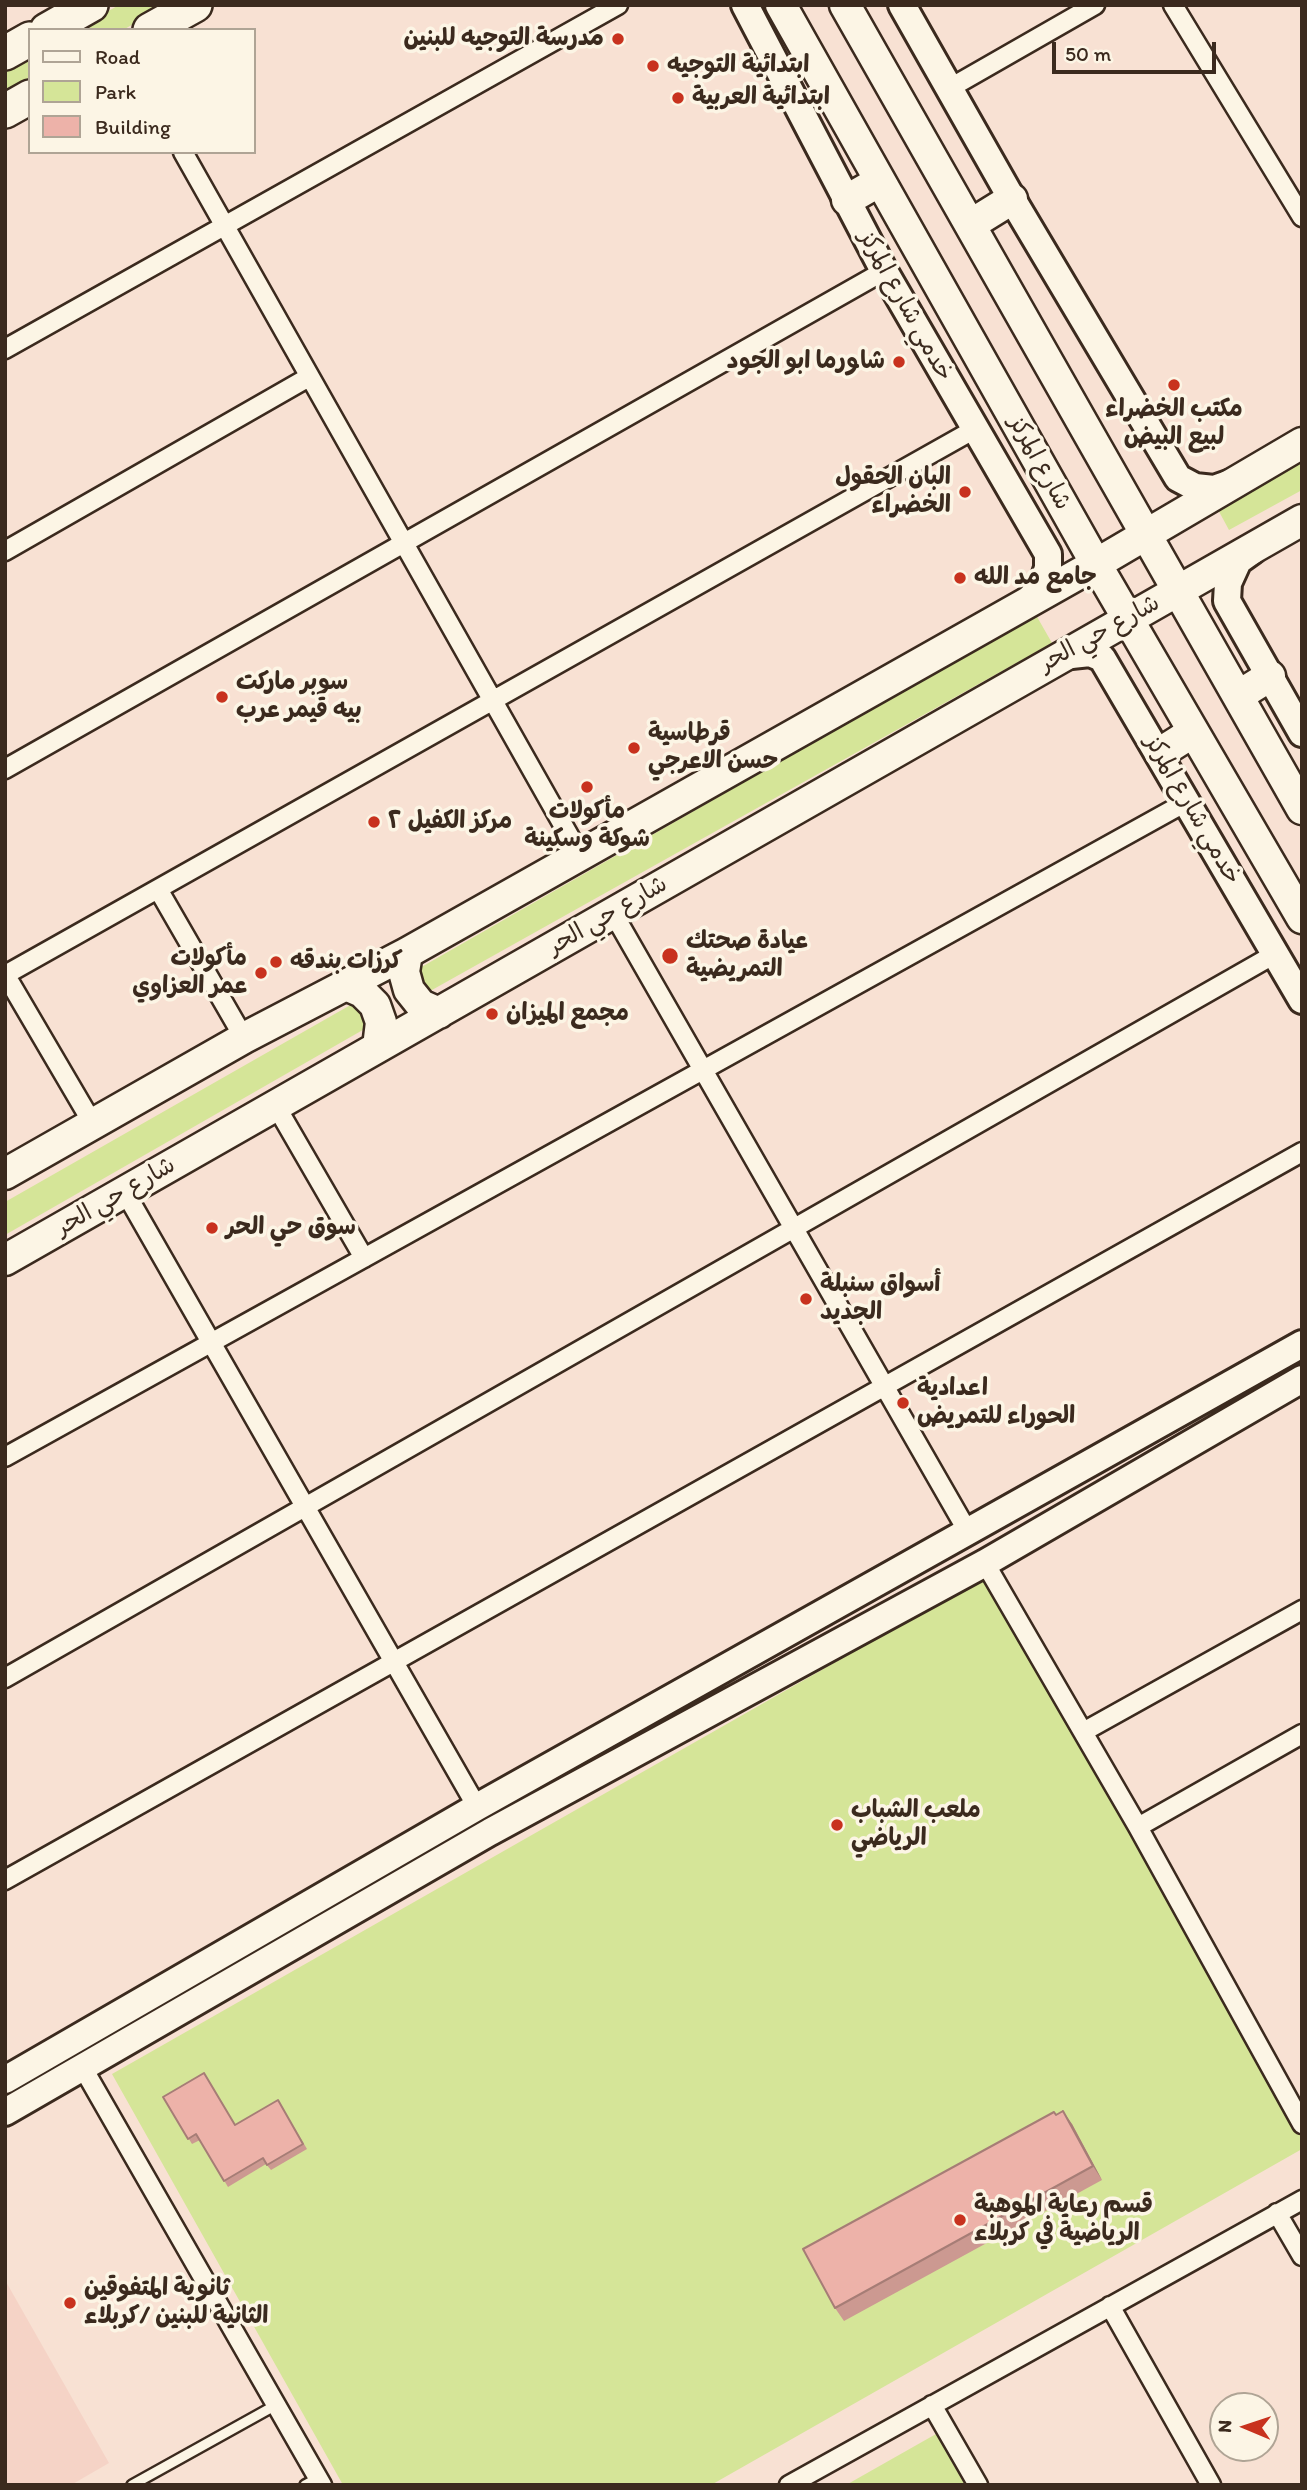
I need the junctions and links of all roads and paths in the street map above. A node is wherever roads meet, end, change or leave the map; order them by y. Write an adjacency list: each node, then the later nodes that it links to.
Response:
1 (91, 5): 10 (highway)
2 (194, 5): 11 (highway)
3 (618, 5): 23 (street)
4 (745, 5): 20 (street, خدمي شارع المركز)
5 (781, 5): 18 (main road, شارع المركز)
6 (845, 5): 22 (main road)
7 (902, 5): 14 (street)
8 (1095, 5): 14 (street)
9 (1173, 5): 21 (street)
10 (51, 28)
11 (154, 28)
12 (28, 40): 13 (highway)
13 (5, 53)
14 (950, 88): 19 (street)
15 (28, 98): 16 (highway)
16 (5, 111)
17 (184, 154): 23 (street)
18 (880, 181): 20 (main road); 35 (main road, شارع المركز)
19 (1012, 199): 22 (main road); 29 (street)
20 (847, 200): 24 (street, خدمي شارع المركز)
21 (1302, 217)
22 (970, 225): 31 (main road)
23 (224, 226): 25 (street); 26 (street)
24 (884, 271): 27 (street, خدمي شارع المركز); 32 (street)
25 (5, 348)
26 (309, 377): 32 (street); 34 (street)
27 (975, 429): 37 (street, خدمي شارع المركز); 42 (street)
28 (1302, 443): 29 (main road)
29 (1236, 482): 31 (main road)
30 (1302, 520): 33 (main road, شارع حي الحر)
31 (1145, 535): 35 (main road); 36 (main road)
32 (404, 543): 42 (street); 46 (street)
33 (1262, 543): 36 (main road, شارع حي الحر); 40 (street)
34 (5, 551)
35 (1096, 564): 37 (main road); 38 (main road, شارع المركز)
36 (1179, 590): 38 (main road, شارع حي الحر); 41 (main road)
37 (1028, 601): 49 (main road)
38 (1128, 619): 39 (main road, شارع حي الحر); 43 (main road, شارع المركز)
39 (1060, 656): 45 (street, خدمي شارع المركز); 51 (main road, شارع حي الحر)
40 (1270, 676): 41 (main road); 44 (street)
41 (1238, 696): 48 (main road)
42 (492, 701): 49 (street); 50 (street)
43 (1193, 732): 45 (main road); 52 (main road, شارع المركز)
44 (1302, 733)
45 (1160, 753): 47 (street, خدمي شارع المركز)
46 (5, 769)
47 (1188, 802): 54 (street, خدمي شارع المركز); 61 (street)
48 (1302, 809)
49 (580, 855): 53 (main road)
50 (158, 889): 55 (street); 59 (street)
51 (612, 913): 58 (main road, شارع حي الحر); 61 (street)
52 (1302, 918)
53 (407, 953): 56 (main road); 58 (main road)
54 (1275, 954): 57 (street, خدمي شارع المركز); 67 (street)
55 (5, 974): 63 (street)
56 (346, 985): 59 (main road); 60 (main road)
57 (1302, 1000)
58 (439, 1013): 60 (main road, شارع حي الحر)
59 (244, 1038): 63 (main road)
60 (378, 1047): 62 (main road, شارع حي الحر)
61 (704, 1070): 67 (street); 68 (street)
62 (276, 1106): 66 (main road, شارع حي الحر); 68 (street)
63 (93, 1124): 65 (main road)
64 (1302, 1152): 73 (street)
65 (5, 1174)
66 (125, 1192): 69 (main road, شارع حي الحر); 70 (street)
67 (795, 1228): 73 (street); 75 (street)
68 (364, 1258): 70 (street)
69 (5, 1260)
70 (211, 1343): 74 (street); 75 (street)
71 (1302, 1344): 76 (street)
72 (1302, 1379): 77 (street)
73 (884, 1386): 76 (street); 79 (street)
74 (5, 1457)
75 (305, 1507): 79 (street); 80 (street)
76 (968, 1532): 83 (street)
77 (985, 1563): 81 (street); 87 (street)
78 (1302, 1610): 81 (street)
79 (393, 1662): 83 (street); 85 (street)
80 (5, 1678)
81 (1083, 1732): 84 (street)
82 (1302, 1734): 84 (street)
83 (477, 1807): 86 (street)
84 (1138, 1828): 91 (street)
85 (5, 1880)
86 (239, 1945): 87 (street); 89 (street)
87 (253, 1969): 88 (street)
88 (83, 2068): 90 (street); 96 (street)
89 (5, 2080)
90 (5, 2112)
91 (1302, 2124)
92 (1302, 2200): 93 (street)
93 (1277, 2213): 94 (street); 95 (street)
94 (1302, 2256)
95 (1110, 2306): 97 (street); 102 (street)
96 (276, 2405): 98 (street); 99 (lane)
97 (932, 2405): 100 (street); 101 (street)
98 (315, 2483)
99 (132, 2485)
100 (789, 2485)
101 (978, 2485)
102 (1211, 2485)

